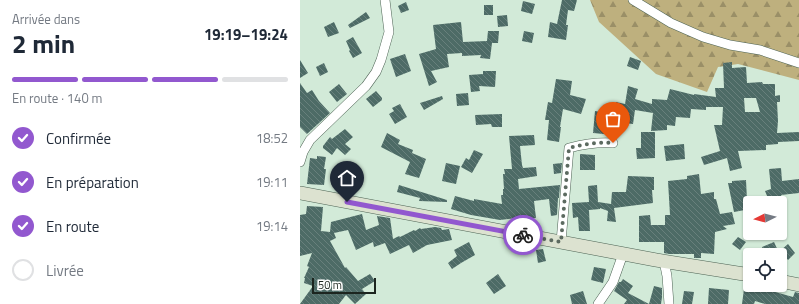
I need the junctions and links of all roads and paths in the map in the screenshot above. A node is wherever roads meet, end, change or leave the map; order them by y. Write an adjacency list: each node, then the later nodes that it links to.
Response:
1 (385, 0): 5 (street)
2 (632, 0): 3 (street)
3 (799, 63)
4 (613, 143): 7 (street)
5 (300, 162)
6 (300, 193): 7 (street)
7 (561, 242): 8 (street)
8 (623, 254): 9 (street); 13 (street)
9 (664, 261): 10 (street); 14 (street)
10 (743, 274)
11 (787, 282): 12 (street)
12 (799, 285)
13 (598, 304)
14 (669, 304)

